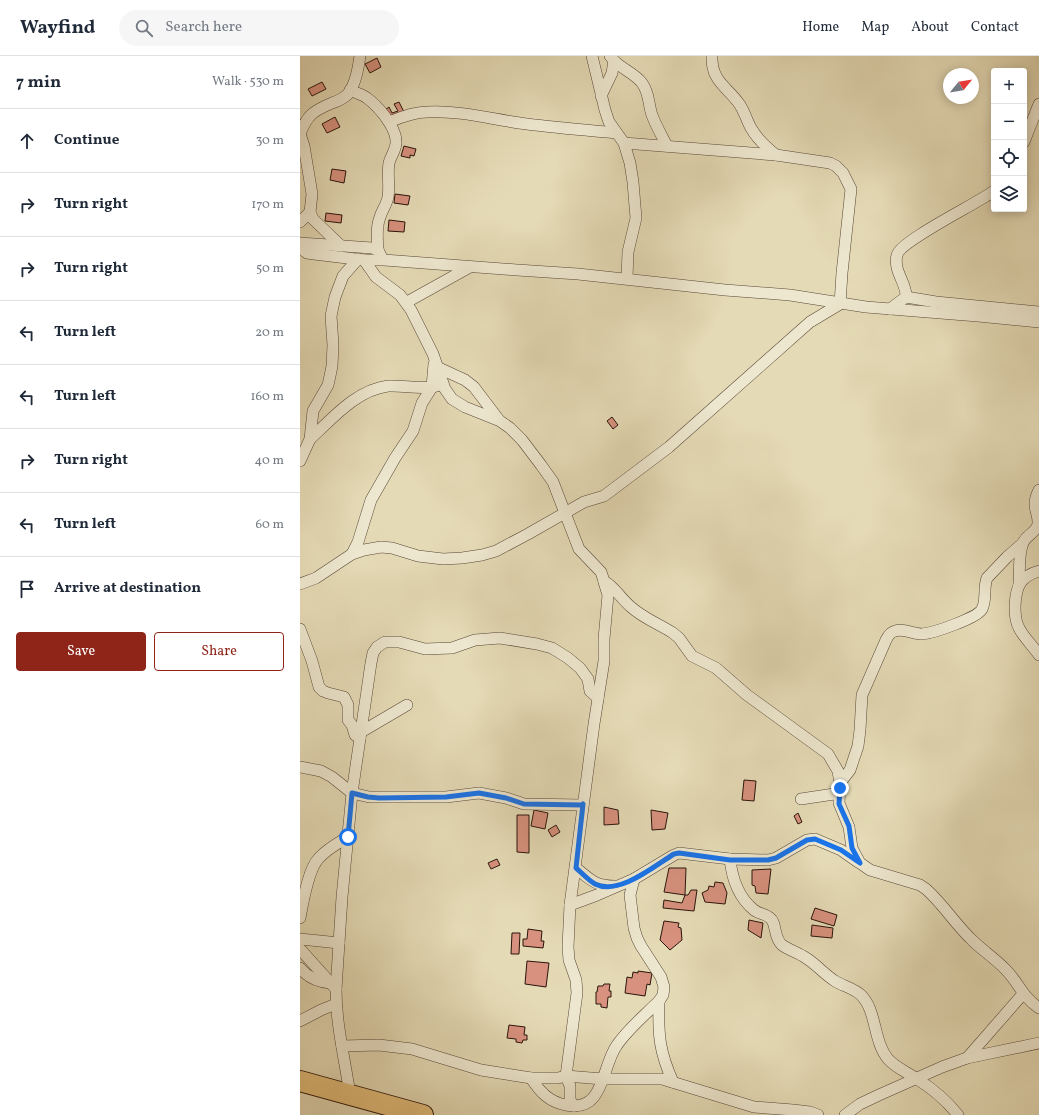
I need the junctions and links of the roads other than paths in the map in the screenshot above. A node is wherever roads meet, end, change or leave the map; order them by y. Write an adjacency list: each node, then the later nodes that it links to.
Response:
1 (360, 56): 5 (street)
2 (592, 56): 6 (street)
3 (712, 56): 14 (street)
4 (612, 59): 6 (street); 13 (street)
5 (350, 90): 8 (street); 10 (street)
6 (601, 96): 9 (street)
7 (1039, 104): 11 (street)
8 (389, 122): 9 (street); 21 (street)
9 (616, 133): 12 (street)
10 (300, 134): 16 (street)
11 (1025, 140)
12 (624, 143): 13 (street); 26 (street)
13 (667, 146): 14 (street)
14 (776, 155): 29 (street)
15 (991, 193): 27 (street)
16 (310, 212): 17 (street); 19 (street)
17 (300, 222)
18 (300, 243): 19 (street)
19 (341, 246): 21 (street)
20 (300, 248): 22 (street)
21 (381, 255): 23 (street); 24 (street)
22 (338, 257): 23 (street); 25 (street)
23 (361, 259): 25 (street); 28 (street)
24 (470, 267): 26 (street); 28 (street)
25 (343, 276): 38 (street)
26 (627, 278): 29 (street)
27 (906, 297): 30 (street); 31 (street)
28 (407, 302): 33 (street)
29 (840, 304): 30 (street); 41 (street)
30 (890, 309): 32 (street)
31 (1039, 312)
32 (1039, 322)
33 (433, 354): 34 (street); 36 (street)
34 (439, 368): 35 (street); 37 (street)
35 (443, 385): 36 (street); 37 (street)
36 (432, 387): 38 (street); 44 (street)
37 (500, 421): 41 (street)
38 (310, 439): 39 (street)
39 (300, 461)
40 (1039, 490): 42 (street)
41 (565, 513): 44 (street); 46 (street)
42 (1038, 527): 43 (street)
43 (1023, 543): 48 (street); 55 (street)
44 (352, 554): 47 (street)
45 (1039, 571): 48 (street)
46 (604, 581): 51 (street); 55 (street)
47 (300, 584)
48 (1020, 584): 50 (street)
49 (300, 629): 53 (street)
50 (1039, 655)
51 (598, 698): 53 (street); 59 (street)
52 (407, 705): 53 (street)
53 (360, 735): 56 (street)
54 (300, 766): 56 (street)
55 (840, 782): 57 (street)
56 (352, 793): 59 (street); 60 (street)
57 (839, 796): 58 (street); 62 (street)
58 (801, 799)
59 (583, 804): 63 (street)
60 (348, 837): 68 (street); 70 (street)
61 (730, 860): 62 (street); 64 (street); 84 (street)
62 (860, 863): 74 (street)
63 (576, 868): 65 (street); 67 (street)
64 (634, 879): 65 (street); 66 (street)
65 (616, 886): 66 (street); 67 (street)
66 (630, 895): 75 (street)
67 (570, 905): 82 (street)
68 (300, 918)
69 (300, 939): 70 (street)
70 (339, 943): 73 (street)
71 (300, 949): 73 (street)
72 (300, 968): 73 (street)
73 (333, 986): 76 (street)
74 (1023, 994): 77 (street); 81 (street)
75 (659, 1001): 85 (street); 87 (street)
76 (336, 1004): 78 (street); 80 (street)
77 (1039, 1008)
78 (300, 1022)
79 (1039, 1043): 81 (street)
80 (342, 1046): 83 (street); 88 (street)
81 (967, 1058): 84 (street)
82 (566, 1076): 83 (street); 85 (street); 89 (street)
83 (531, 1078): 89 (street)
84 (916, 1078): 92 (street); 93 (street)
85 (603, 1079): 87 (street); 89 (street)
86 (300, 1081): 88 (highway)
87 (673, 1082): 91 (street)
88 (350, 1095): 90 (highway)
89 (574, 1106)
90 (423, 1115)
91 (818, 1115)
92 (845, 1115)
93 (958, 1115)

